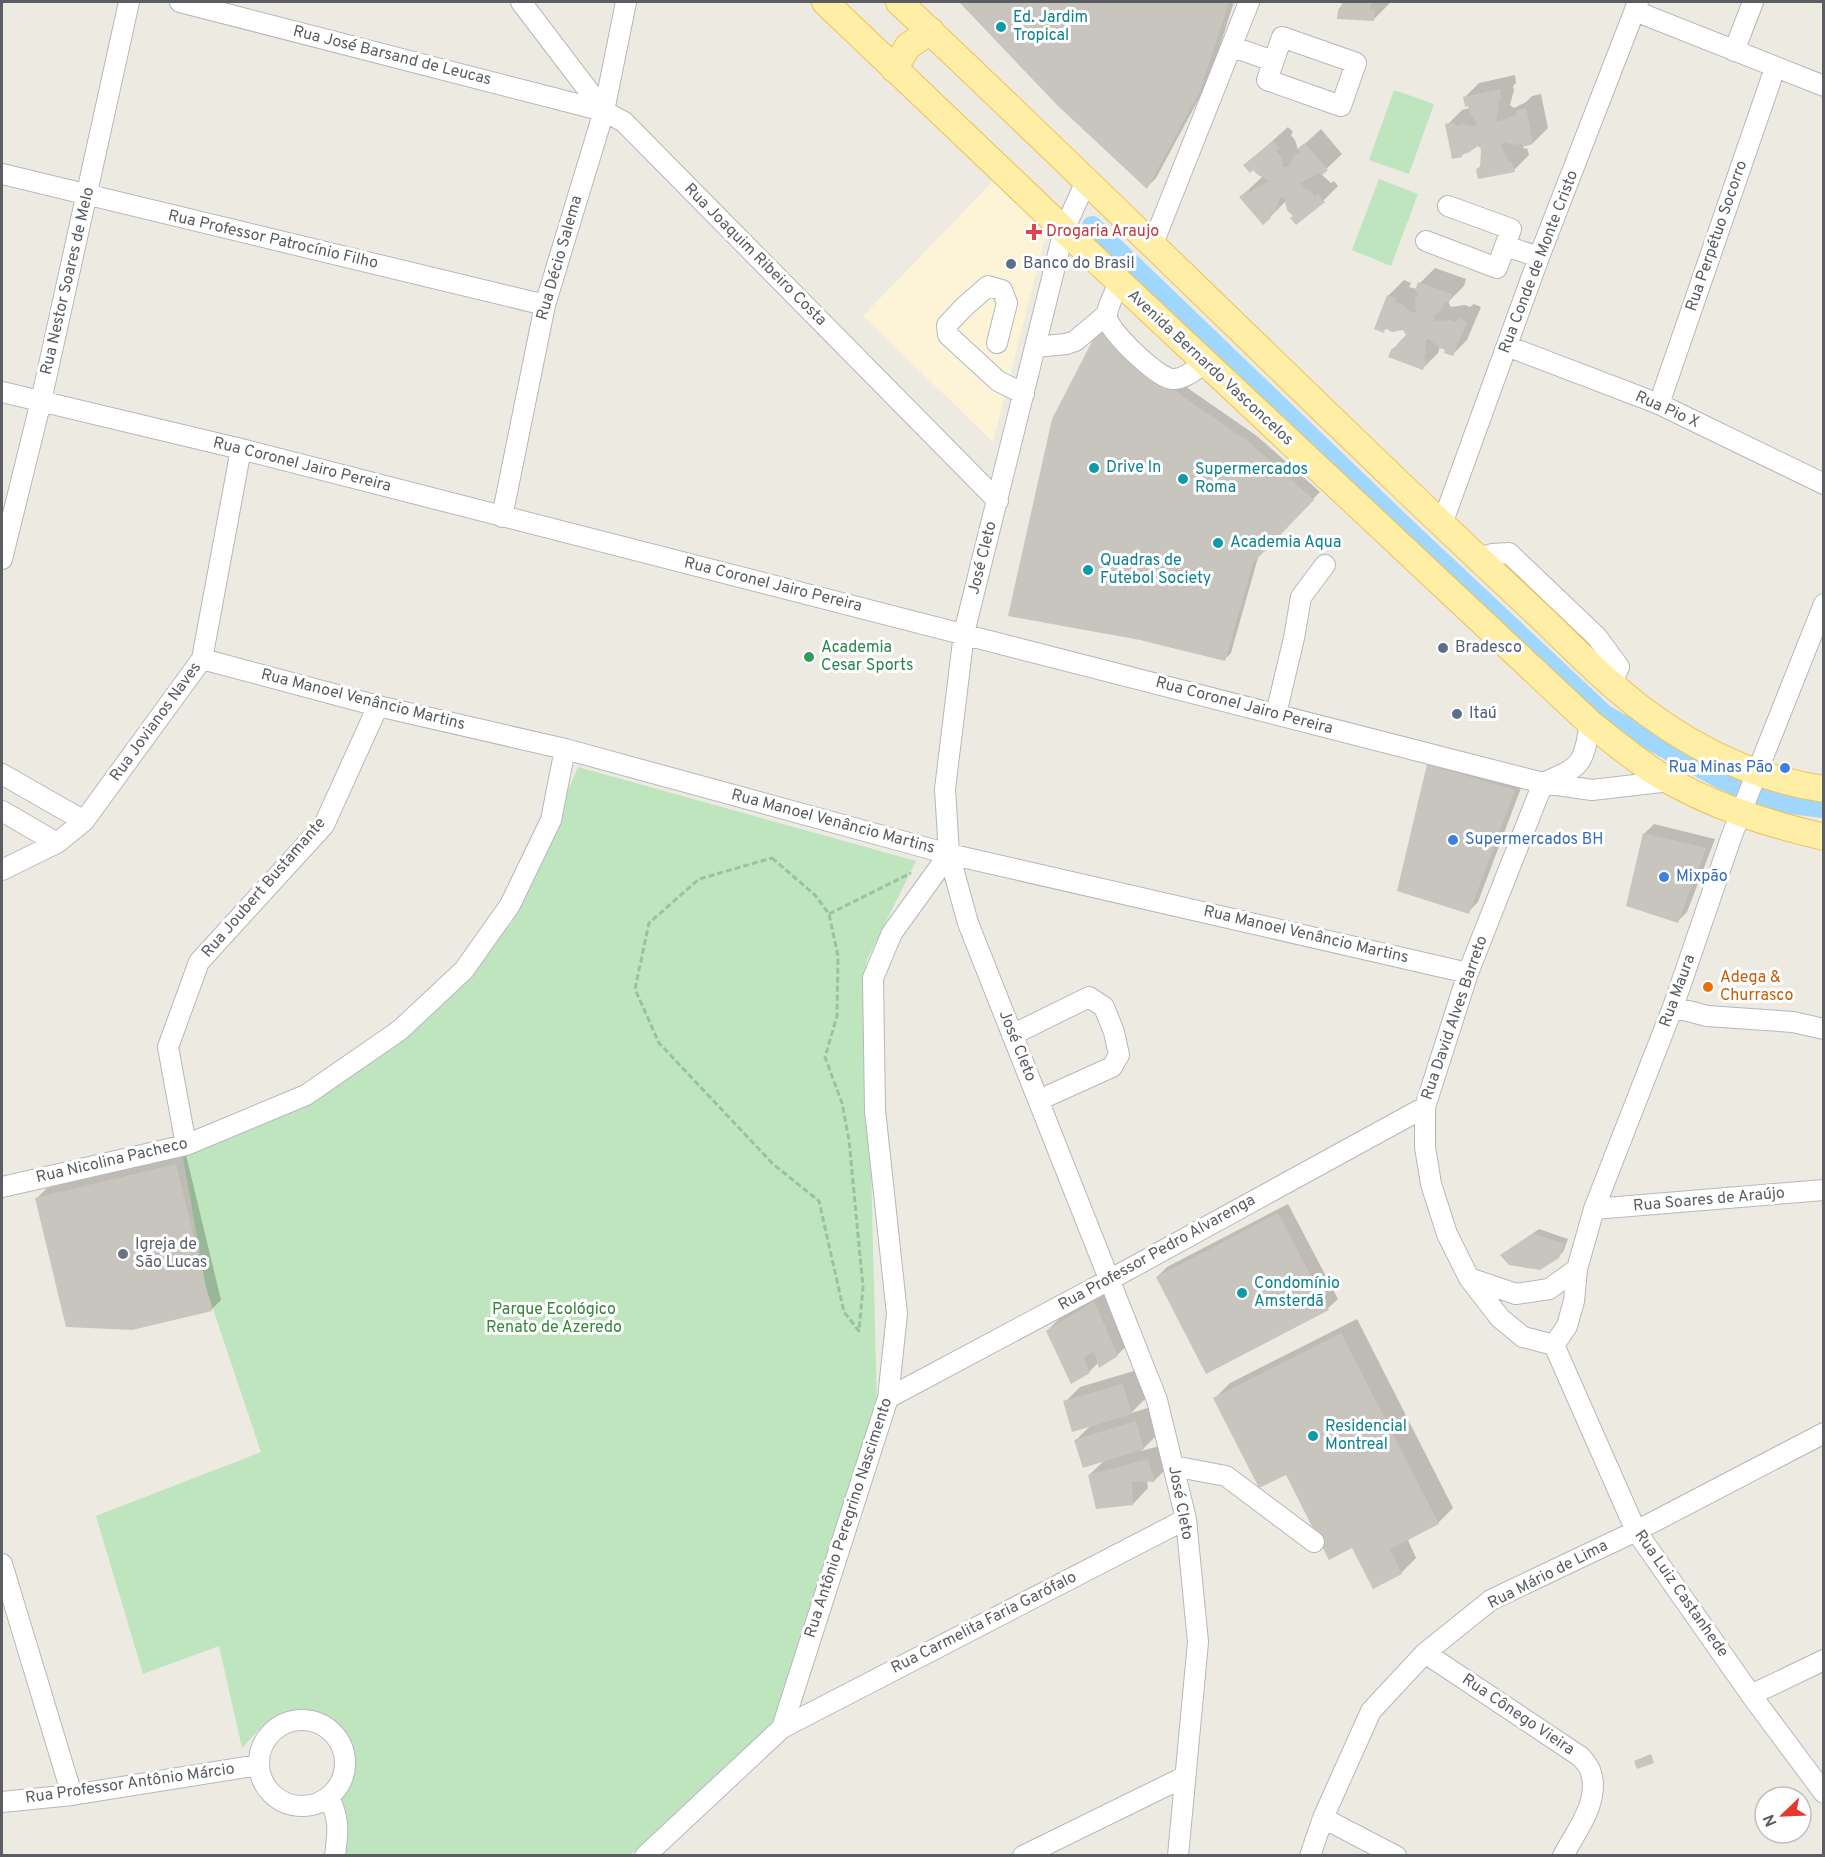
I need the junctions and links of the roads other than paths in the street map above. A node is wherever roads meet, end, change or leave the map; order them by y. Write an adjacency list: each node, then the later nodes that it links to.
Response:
1 (129, 2): 20 (street, Rua Nestor Soares de Melo)
2 (180, 2): 17 (street, Rua José Barsand de Leucas)
3 (521, 2): 17 (street, Rua Joaquim Ribeiro Costa)
4 (626, 2): 17 (street, Rua Décio Salema)
5 (825, 2): 15 (main road, Avenida Bernardo Vasconcelos)
6 (899, 2): 10 (main road)
7 (1249, 2): 11 (street)
8 (1754, 2): 12 (street)
9 (1637, 6): 12 (street); 26 (street, Rua Conde de Monte Cristo)
10 (931, 31): 15 (main road); 19 (main road)
11 (1233, 47): 13 (street); 24 (street)
12 (1734, 51): 14 (street)
13 (1273, 61): 13 (street)
14 (1775, 68): 16 (street); 37 (street, Rua Perpétuo Socorro)
15 (894, 69): 22 (main road, Avenida Bernardo Vasconcelos)
16 (1824, 86)
17 (604, 111): 28 (street, Rua Décio Salema); 40 (street, Rua Joaquim Ribeiro Costa)
18 (2, 174): 20 (street, Rua Professor Patrocínio Filho)
19 (1087, 179): 22 (street, José Cleto); 24 (main road)
20 (87, 196): 28 (street, Rua Professor Patrocínio Filho); 36 (street, Rua Nestor Soares de Melo)
21 (1448, 206): 25 (street)
22 (1064, 230): 27 (main road, Avenida Bernardo Vasconcelos); 32 (street, José Cleto)
23 (1426, 242): 25 (street)
24 (1152, 246): 42 (main road)
25 (1505, 246): 26 (street)
26 (1539, 257): 31 (street, Rua Conde de Monte Cristo)
27 (1119, 282): 29 (street); 33 (main road, Avenida Bernardo Vasconcelos)
28 (545, 304): 41 (street, Rua Décio Salema)
29 (1106, 315): 32 (street); 33 (street)
30 (996, 343): 35 (street)
31 (1507, 346): 37 (street, Rua Pio X); 42 (street, Rua Conde de Monte Cristo)
32 (1035, 347): 35 (street, José Cleto)
33 (1205, 363): 50 (main road, Avenida Bernardo Vasconcelos)
34 (2, 392): 36 (street, Rua Coronel Jairo Pereira)
35 (1024, 394): 40 (street, José Cleto)
36 (41, 401): 38 (street, Rua Coronel Jairo Pereira); 43 (street, Rua Nestor Soares de Melo)
37 (1659, 404): 39 (street, Rua Pio X)
38 (241, 449): 41 (street, Rua Coronel Jairo Pereira); 47 (street, Rua Jovianos Naves)
39 (1824, 484)
40 (998, 501): 46 (street, José Cleto)
41 (502, 517): 46 (street, Rua Coronel Jairo Pereira)
42 (1442, 524): 52 (main road)
43 (2, 559)
44 (1325, 565): 49 (street)
45 (1824, 604): 52 (street, Rua Maura)
46 (964, 633): 49 (street, Rua Coronel Jairo Pereira); 62 (street, José Cleto)
47 (202, 659): 48 (street, Rua Manoel Venâncio Martins); 59 (street, Rua Jovianos Naves)
48 (378, 706): 51 (street, Rua Manoel Venâncio Martins); 70 (street, Rua Joubert Bustamante)
49 (1276, 714): 55 (street, Rua Coronel Jairo Pereira)
50 (1590, 723): 54 (main road, Avenida Bernardo Vasconcelos); 55 (street)
51 (565, 749): 62 (street, Rua Manoel Venâncio Martins); 70 (street, Rua Nicolina Pacheco)
52 (1757, 772): 56 (main road); 58 (street, Rua Maura)
53 (2, 774): 59 (street)
54 (1670, 781): 55 (street, Rua Coronel Jairo Pereira); 58 (main road, Avenida Bernardo Vasconcelos)
55 (1543, 783): 64 (street, Rua David Alves Barreto)
56 (1824, 789)
57 (2, 811): 61 (street)
58 (1741, 814): 60 (main road, Avenida Bernardo Vasconcelos); 65 (street, Rua Maura)
59 (84, 821): 61 (street, Rua Jovianos Naves)
60 (1824, 837)
61 (57, 843): 63 (street, Rua Jovianos Naves)
62 (949, 854): 64 (street, Rua Manoel Venâncio Martins); 67 (street, José Cleto); 78 (street, Rua Antônio Peregrino Nascimento)
63 (2, 870)
64 (1468, 973): 69 (street, Rua David Alves Barreto)
65 (1673, 1007): 66 (street); 73 (street, Rua Maura)
66 (1824, 1029)
67 (1012, 1035): 68 (street, José Cleto); 68 (street)
68 (1039, 1100): 76 (street, José Cleto)
69 (1425, 1107): 75 (street, Rua David Alves Barreto); 76 (street, Rua Professor Pedro Alvarenga)
70 (186, 1146): 71 (street, Rua Nicolina Pacheco)
71 (2, 1187)
72 (1824, 1190): 73 (street, Rua Soares de Araújo)
73 (1594, 1209): 74 (street, Rua Maura)
74 (1577, 1269): 75 (street); 77 (street)
75 (1469, 1278): 77 (street, Rua David Alves Barreto)
76 (1111, 1279): 78 (street, Rua Professor Pedro Alvarenga); 80 (street, José Cleto)
77 (1554, 1345): 82 (street, Rua Luiz Castanhede)
78 (888, 1398): 88 (street, Rua Antônio Peregrino Nascimento)
79 (1824, 1433): 82 (street, Rua Mário de Lima)
80 (1173, 1466): 81 (street, José Cleto); 83 (street)
81 (1186, 1519): 88 (street, Rua Carmelita Faria Garófalo); 90 (street, José Cleto)
82 (1636, 1531): 85 (street, Rua Mário de Lima); 87 (street, Rua Luiz Castanhede)
83 (1314, 1542)
84 (3, 1576): 92 (street)
85 (1425, 1653): 95 (street, Rua Mário de Lima); 102 (street, Rua Cônego Vieira)
86 (1824, 1660): 87 (street)
87 (1751, 1695): 91 (street, Rua Luiz Castanhede)
88 (782, 1728): 97 (street, Rua Antônio Peregrino Nascimento)
89 (259, 1765): 92 (street, Rua Professor Antônio Márcio); 93 (street); 93 (street)
90 (1184, 1777): 98 (street); 99 (street, José Cleto)
91 (1824, 1793)
92 (72, 1795): 94 (street, Rua Professor Antônio Márcio)
93 (329, 1797): 96 (street)
94 (2, 1802)
95 (1323, 1818): 100 (street, Rua Mário de Lima); 101 (street)
96 (335, 1856)
97 (645, 1856)
98 (1023, 1856)
99 (1178, 1856)
100 (1310, 1856)
101 (1396, 1856)
102 (1563, 1856)

